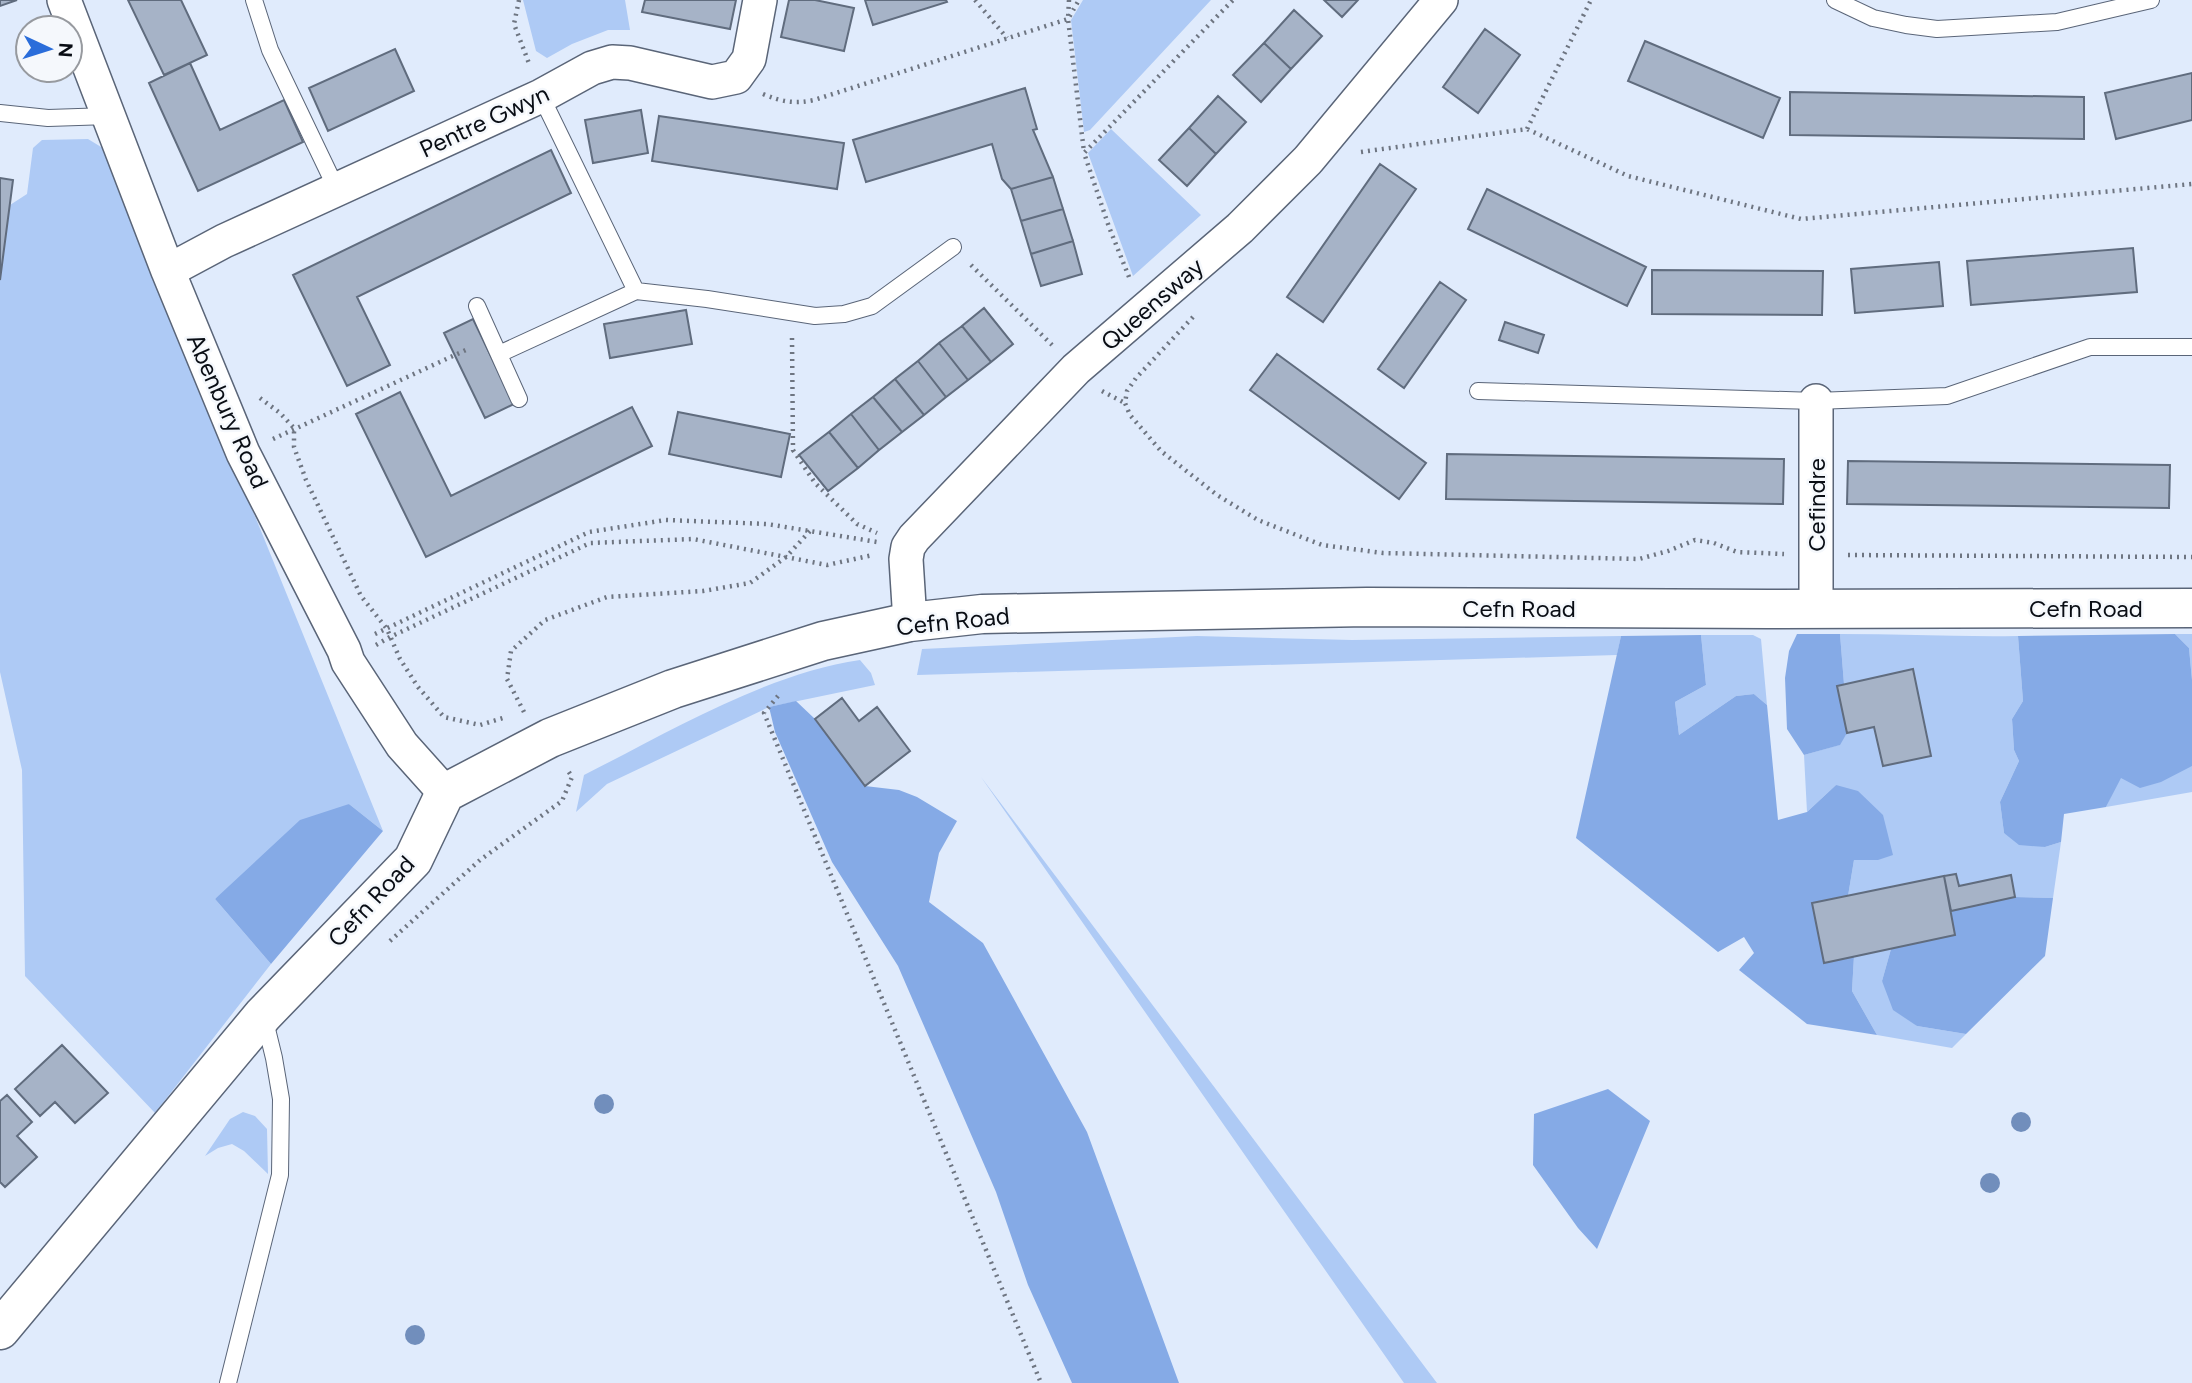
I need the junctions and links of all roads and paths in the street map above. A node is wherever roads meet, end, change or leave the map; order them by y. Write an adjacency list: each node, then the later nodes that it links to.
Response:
1 (64, 0): 18 (street, Abenbury Road)
2 (254, 0): 23 (lane)
3 (519, 0): 16 (path)
4 (760, 0): 15 (street)
5 (975, 0): 14 (path)
6 (1069, 0): 13 (path)
7 (1079, 0): 13 (path)
8 (1233, 0): 20 (path)
9 (1440, 0): 21 (street, Queensway)
10 (1591, 0): 19 (path)
11 (1835, 0): 12 (lane)
12 (2151, 0)
13 (1068, 19): 14 (path); 20 (path)
14 (1007, 38): 15 (path)
15 (736, 77): 16 (street, Pentre Gwyn)
16 (541, 96): 23 (street, Pentre Gwyn); 26 (lane)
17 (0, 113): 18 (lane)
18 (109, 116): 25 (street, Abenbury Road)
19 (1527, 130): 21 (path); 22 (path)
20 (1084, 153): 30 (path)
21 (1308, 160): 30 (street, Queensway)
22 (2192, 184)
23 (337, 190): 25 (street, Pentre Gwyn)
24 (953, 247): 29 (lane); 34 (path)
25 (168, 271): 40 (street, Abenbury Road)
26 (636, 290): 29 (lane); 33 (lane)
27 (477, 306): 31 (lane)
28 (1200, 310): 43 (path)
29 (791, 312): 42 (path)
30 (1143, 313): 34 (street, Queensway)
31 (491, 338): 33 (lane); 39 (path)
32 (2192, 347): 38 (lane)
33 (499, 354): 37 (lane)
34 (1076, 369): 42 (street, Queensway)
35 (256, 388): 39 (path)
36 (1478, 391): 38 (lane)
37 (519, 399)
38 (1816, 401): 43 (street, Cefindre)
39 (294, 428): 40 (path); 49 (path)
40 (243, 453): 51 (street, Abenbury Road)
41 (810, 531): 42 (path); 44 (path); 49 (path)
42 (908, 547): 44 (path); 48 (street)
43 (1816, 555): 45 (path); 47 (street, Cefindre)
44 (786, 557): 50 (path); 53 (path)
45 (2192, 557)
46 (2192, 608): 47 (street, Cefn Road)
47 (1816, 609): 48 (street, Cefn Road)
48 (910, 622): 53 (street, Cefn Road)
49 (387, 629): 50 (path); 51 (path)
50 (390, 637): 51 (path); 53 (path)
51 (346, 656): 54 (street, Abenbury Road)
52 (784, 688): 59 (path)
53 (537, 725): 54 (street, Cefn Road); 55 (path)
54 (445, 793): 56 (street, Cefn Road)
55 (381, 950)
56 (264, 1014): 57 (street, Cefn Road); 58 (lane)
57 (0, 1330)
58 (228, 1383)
59 (1041, 1383)

